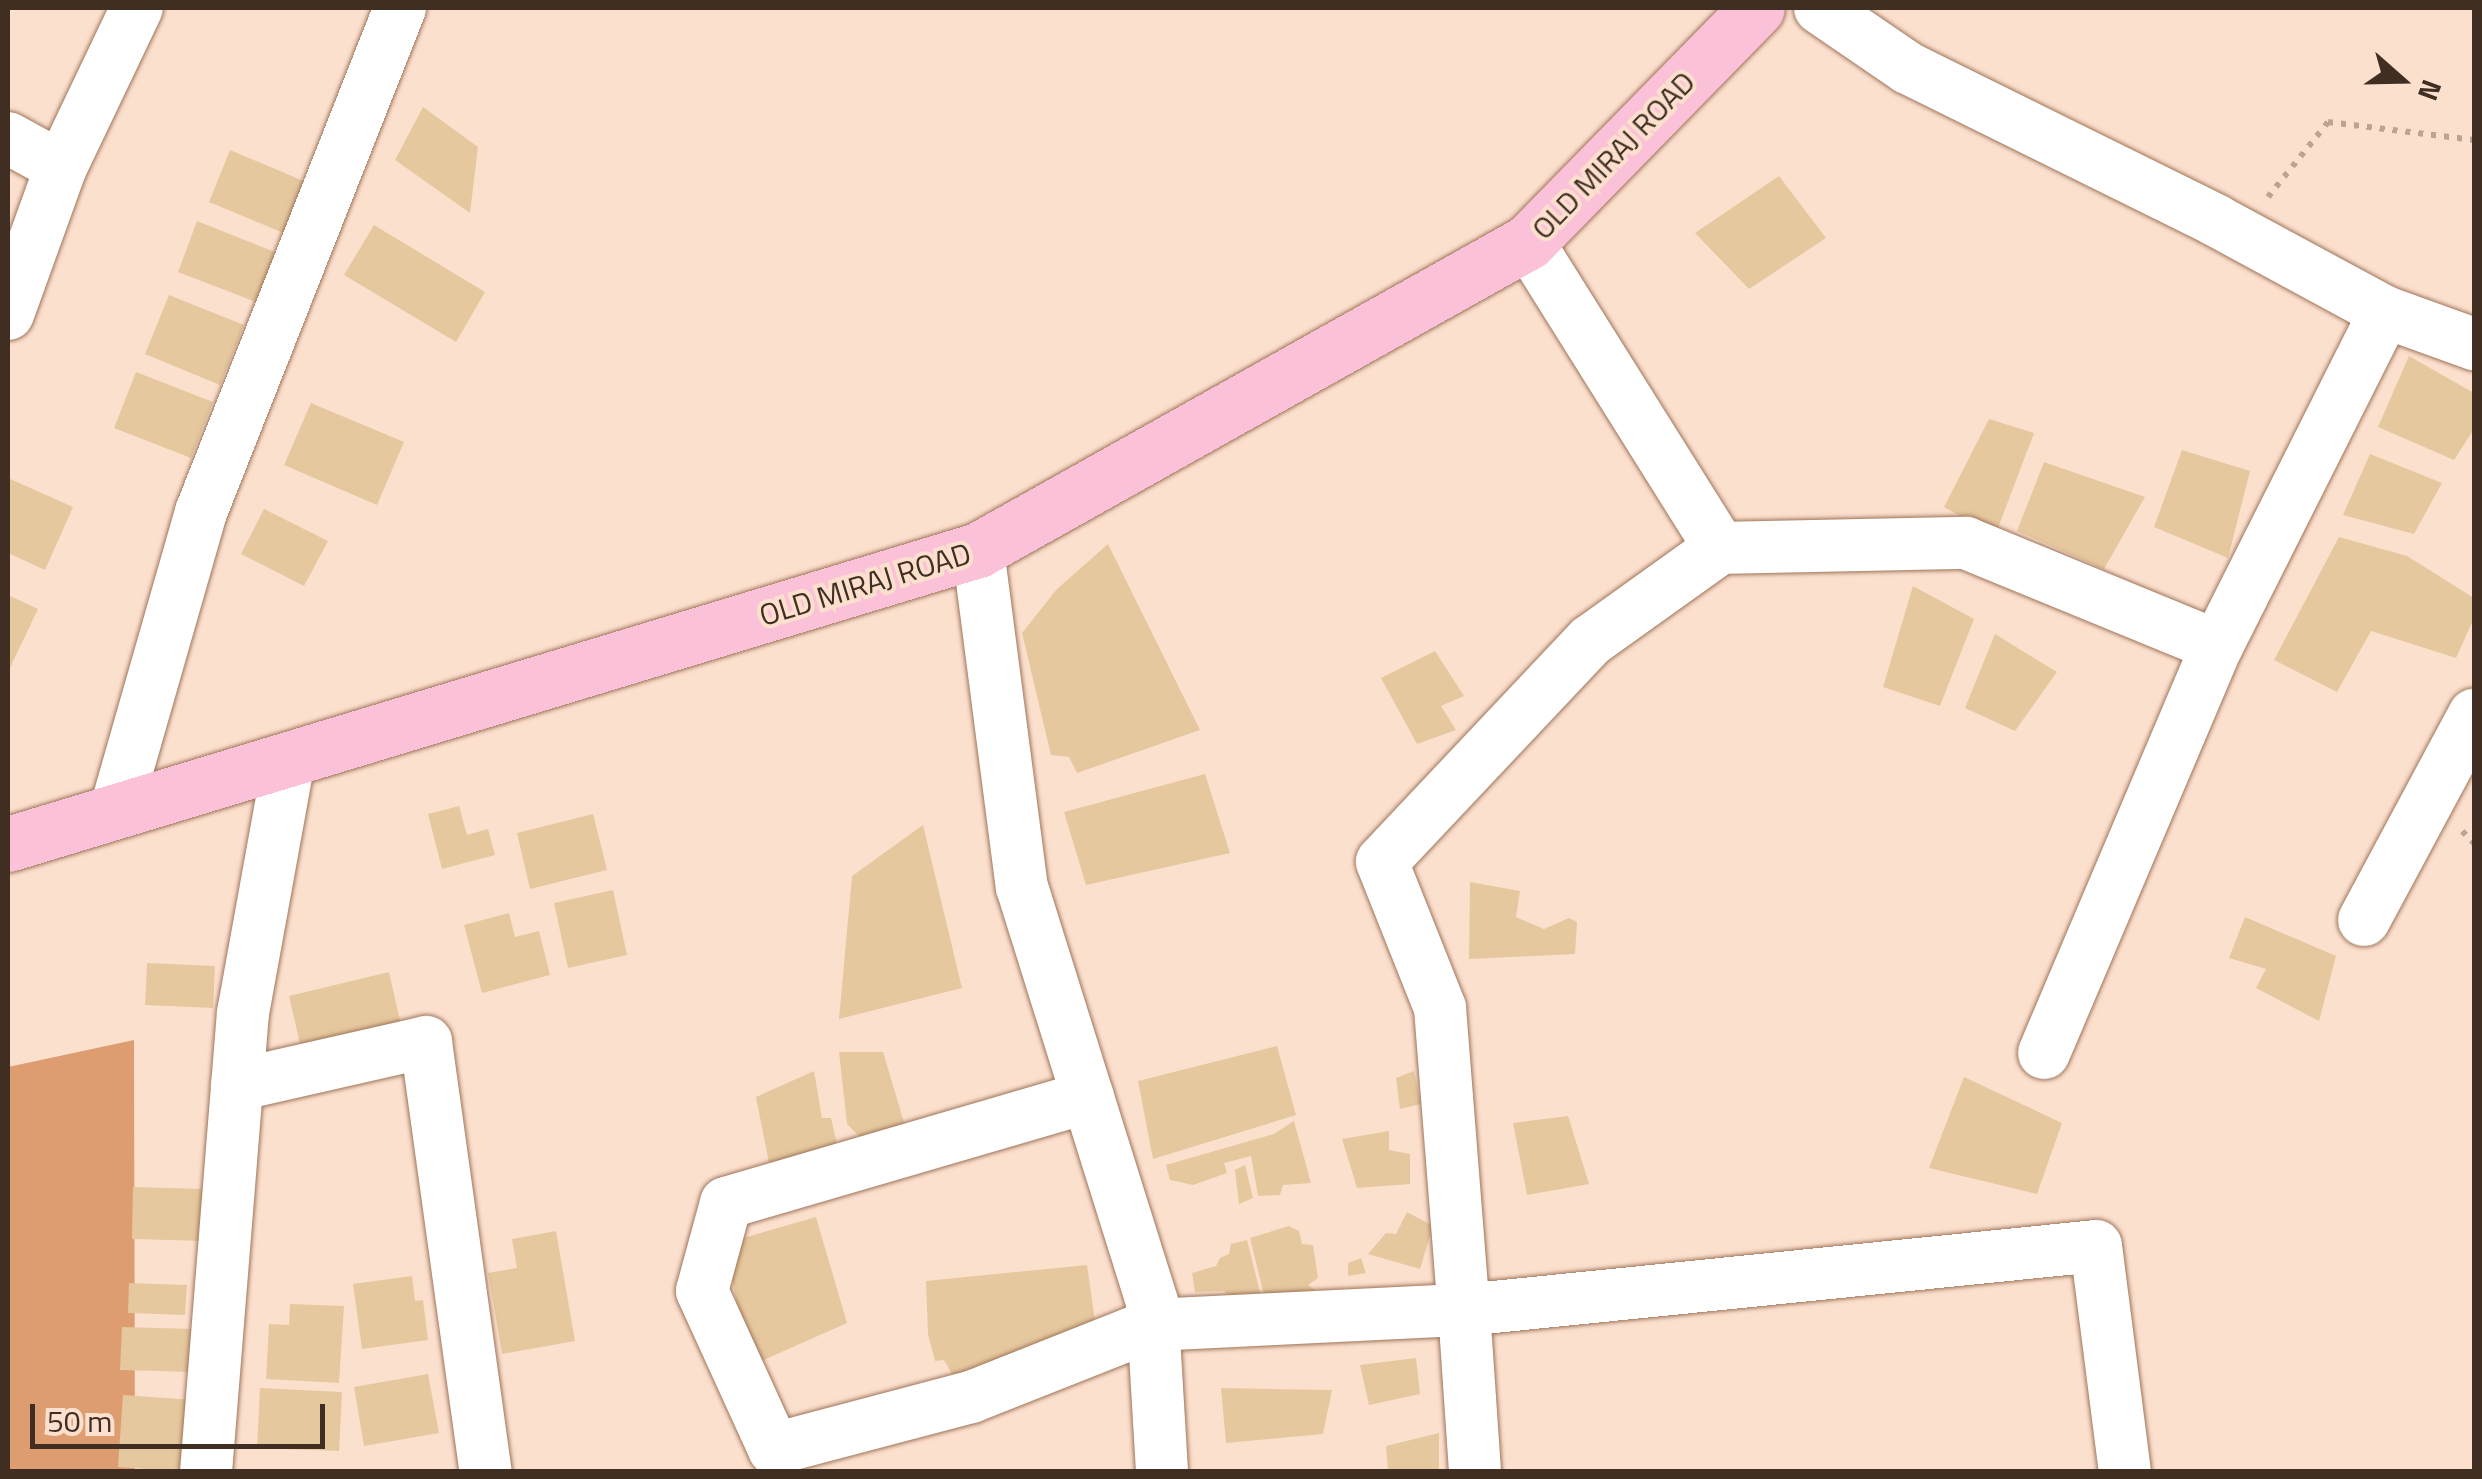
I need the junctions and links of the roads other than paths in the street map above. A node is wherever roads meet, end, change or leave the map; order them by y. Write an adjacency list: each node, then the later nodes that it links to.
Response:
1 (137, 8): 6 (street)
2 (400, 8): 16 (street)
3 (1757, 8): 7 (main road, OLD MIRAJ ROAD)
4 (1820, 8): 8 (street)
5 (8, 138): 6 (street)
6 (61, 167): 9 (street)
7 (1528, 242): 11 (street); 12 (main road, OLD MIRAJ ROAD)
8 (2385, 312): 10 (street); 13 (street)
9 (8, 314)
10 (2474, 344)
11 (1720, 548): 13 (street); 22 (street)
12 (978, 550): 15 (main road, OLD MIRAJ ROAD); 21 (street)
13 (2217, 646): 19 (street)
14 (2474, 714): 18 (street)
15 (289, 759): 16 (main road, OLD MIRAJ ROAD); 20 (street)
16 (114, 812): 17 (main road, OLD MIRAJ ROAD)
17 (8, 844)
18 (2364, 920)
19 (2044, 1054)
20 (236, 1085): 24 (street); 25 (street)
21 (1088, 1097): 23 (street); 23 (street)
22 (1464, 1310): 23 (street); 27 (street); 28 (street)
23 (1153, 1325): 26 (street)
24 (206, 1472)
25 (486, 1472)
26 (1162, 1472)
27 (1476, 1472)
28 (2125, 1472)

